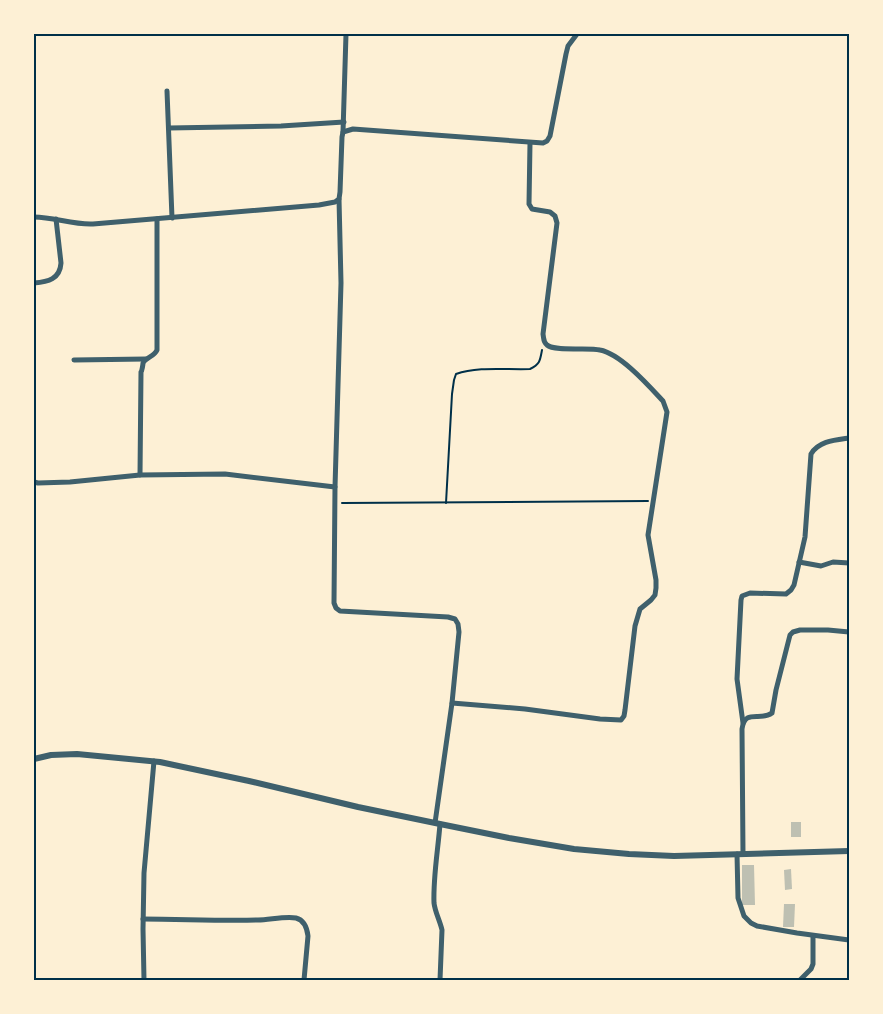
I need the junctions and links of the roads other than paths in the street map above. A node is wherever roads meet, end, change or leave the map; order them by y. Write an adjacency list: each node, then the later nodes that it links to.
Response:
1 (346, 34): 4 (street)
2 (576, 34): 7 (street)
3 (167, 91): 5 (street)
4 (344, 122): 5 (street); 6 (street)
5 (169, 128): 10 (street)
6 (343, 132): 7 (street); 8 (street)
7 (530, 143): 23 (street)
8 (338, 199): 10 (street); 19 (street)
9 (34, 217): 11 (street)
10 (172, 218): 12 (street)
11 (56, 219): 12 (street); 13 (street)
12 (157, 219): 14 (street)
13 (34, 282)
14 (146, 359): 15 (street); 17 (street)
15 (74, 360)
16 (849, 438): 20 (street)
17 (140, 476): 18 (street); 19 (street)
18 (34, 482)
19 (335, 487): 23 (street)
20 (799, 562): 21 (street); 24 (street)
21 (849, 563)
22 (849, 632): 24 (street)
23 (452, 703): 27 (street)
24 (743, 723): 29 (street)
25 (34, 759): 26 (street)
26 (154, 761): 27 (street); 30 (street)
27 (437, 824): 29 (street); 35 (street)
28 (849, 851): 29 (street)
29 (740, 854): 31 (street)
30 (143, 919): 33 (street); 34 (street)
31 (812, 936): 32 (street); 36 (street)
32 (849, 940)
33 (144, 980)
34 (304, 980)
35 (440, 980)
36 (800, 980)

